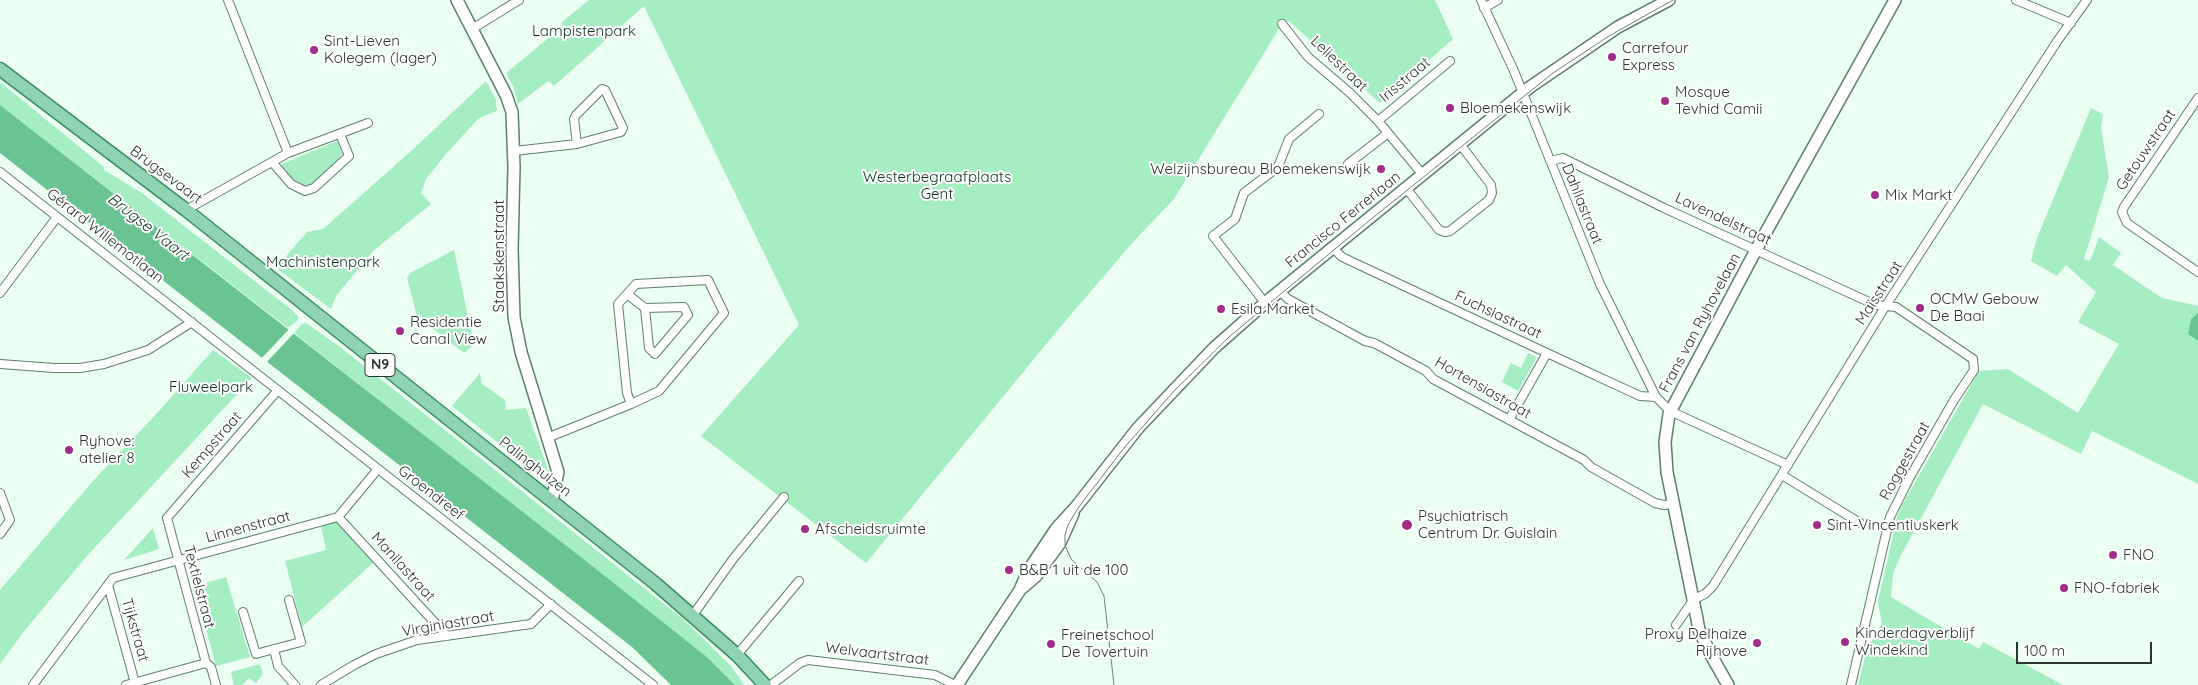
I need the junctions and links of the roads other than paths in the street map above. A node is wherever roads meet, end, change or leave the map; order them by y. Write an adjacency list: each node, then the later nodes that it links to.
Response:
1 (228, 0): 25 (street)
2 (457, 0): 12 (street, Staakskenstraat)
3 (519, 0): 12 (street)
4 (1498, 0): 9 (street)
5 (1669, 0): 15 (street, Francisco Ferrerlaan)
6 (1895, 0): 35 (street, Frans van Ryhovelaan)
7 (2016, 0): 10 (street)
8 (2087, 0): 10 (street, Maïsstraat)
9 (1482, 4): 15 (street, Dahliastraat)
10 (2071, 23): 41 (street, Maïsstraat)
11 (1282, 24): 18 (street, Leliestraat)
12 (472, 29): 24 (street, Staakskenstraat)
13 (1450, 61): 18 (street, Irisstraat)
14 (0, 68): 32 (main road, Brugsevaart / N9)
15 (1523, 94): 23 (street, Francisco Ferrerlaan); 26 (street, Dahliastraat)
16 (2198, 98): 36 (street, Getouwstraat)
17 (1319, 114): 40 (street)
18 (1378, 121): 20 (street, Leliestraat)
19 (368, 123): 21 (street)
20 (1388, 133): 28 (street); 30 (street, Leliestraat)
21 (340, 134): 25 (street); 27 (street)
22 (577, 144): 22 (street); 24 (street)
23 (1460, 144): 30 (street, Francisco Ferrerlaan); 31 (street)
24 (514, 150): 52 (street, Staakskenstraat)
25 (288, 153): 27 (street)
26 (1550, 161): 35 (street, Lavendelstraat); 48 (street, Dahliastraat)
27 (272, 162): 32 (street)
28 (1348, 164)
29 (0, 172): 33 (street, Gérard Willemotlaan)
30 (1423, 175): 31 (street, Francisco Ferrerlaan)
31 (1406, 188): 34 (street, Francisco Ferrerlaan)
32 (186, 210): 43 (main road, Brugsevaart / N9)
33 (57, 216): 38 (street); 44 (street, Gérard Willemotlaan)
34 (1332, 247): 37 (street, Francisco Ferrerlaan); 45 (street, Fuchsiastraat)
35 (1756, 250): 41 (street, Lavendelstraat); 50 (street, Frans van Ryhovelaan)
36 (2198, 272)
37 (1280, 291): 40 (street, Francisco Ferrerlaan); 51 (street, Hortensiastraat)
38 (0, 294)
39 (628, 294): 42 (street); 49 (street); 49 (street)
40 (1265, 303): 88 (street, Francisco Ferrerlaan)
41 (1885, 307): 53 (street, Maïsstraat); 90 (street, Roggestraat)
42 (645, 308): 42 (street)
43 (310, 310): 58 (main road, Palinghuizen / N9)
44 (192, 322): 46 (street); 47 (street, Groendreef)
45 (1547, 353): 48 (street, Fuchsiastraat); 51 (street)
46 (0, 364)
47 (278, 390): 54 (street, Groendreef); 61 (street, Kempstraat)
48 (1656, 397): 50 (street, Dahliastraat)
49 (631, 404): 52 (street)
50 (1670, 411): 53 (street); 59 (street, Frans van Ryhovelaan)
51 (1509, 420): 59 (street, Hortensiastraat)
52 (547, 438): 58 (street, Staakskenstraat)
53 (1788, 465): 55 (street, Maïsstraat)
54 (378, 469): 60 (street); 69 (street, Groendreef)
55 (1782, 475): 62 (street); 67 (street, Maïsstraat)
56 (0, 493): 63 (street)
57 (784, 497): 71 (street)
58 (552, 501): 71 (main road, Palinghuizen / N9)
59 (1674, 504): 67 (street, Frans van Ryhovelaan)
60 (338, 516): 64 (street, Linnenstraat); 73 (street, Manilastraat)
61 (167, 518): 64 (street, Textielstraat)
62 (1860, 523)
63 (0, 534)
64 (177, 560): 66 (street, Linnenstraat); 76 (street, Textielstraat)
65 (799, 581): 75 (street)
66 (108, 585): 78 (street, Tijkstraat); 79 (street)
67 (1694, 599): 72 (street, Maïsstraat); 89 (street, Frans van Ryhovelaan)
68 (289, 600): 74 (street)
69 (551, 604): 73 (street, Virginiastraat); 85 (street, Groendreef)
70 (243, 612): 74 (street)
71 (693, 615): 75 (main road, Palinghuizen / N9)
72 (1676, 625)
73 (447, 636): 84 (street, Virginiastraat)
74 (274, 649): 83 (street)
75 (737, 654): 86 (main road, Palinghuizen / N9)
76 (206, 663): 77 (street); 82 (street, Textielstraat)
77 (161, 676): 78 (street, Tijkstraat); 81 (street)
78 (135, 682): 80 (street, Tijkstraat)
79 (33, 685)
80 (126, 685)
81 (164, 685)
82 (216, 685)
83 (295, 685)
84 (321, 685)
85 (653, 685)
86 (765, 685)
87 (772, 685): 88 (street, Welvaartstraat)
88 (956, 685)
89 (1728, 685)
90 (1851, 685)

